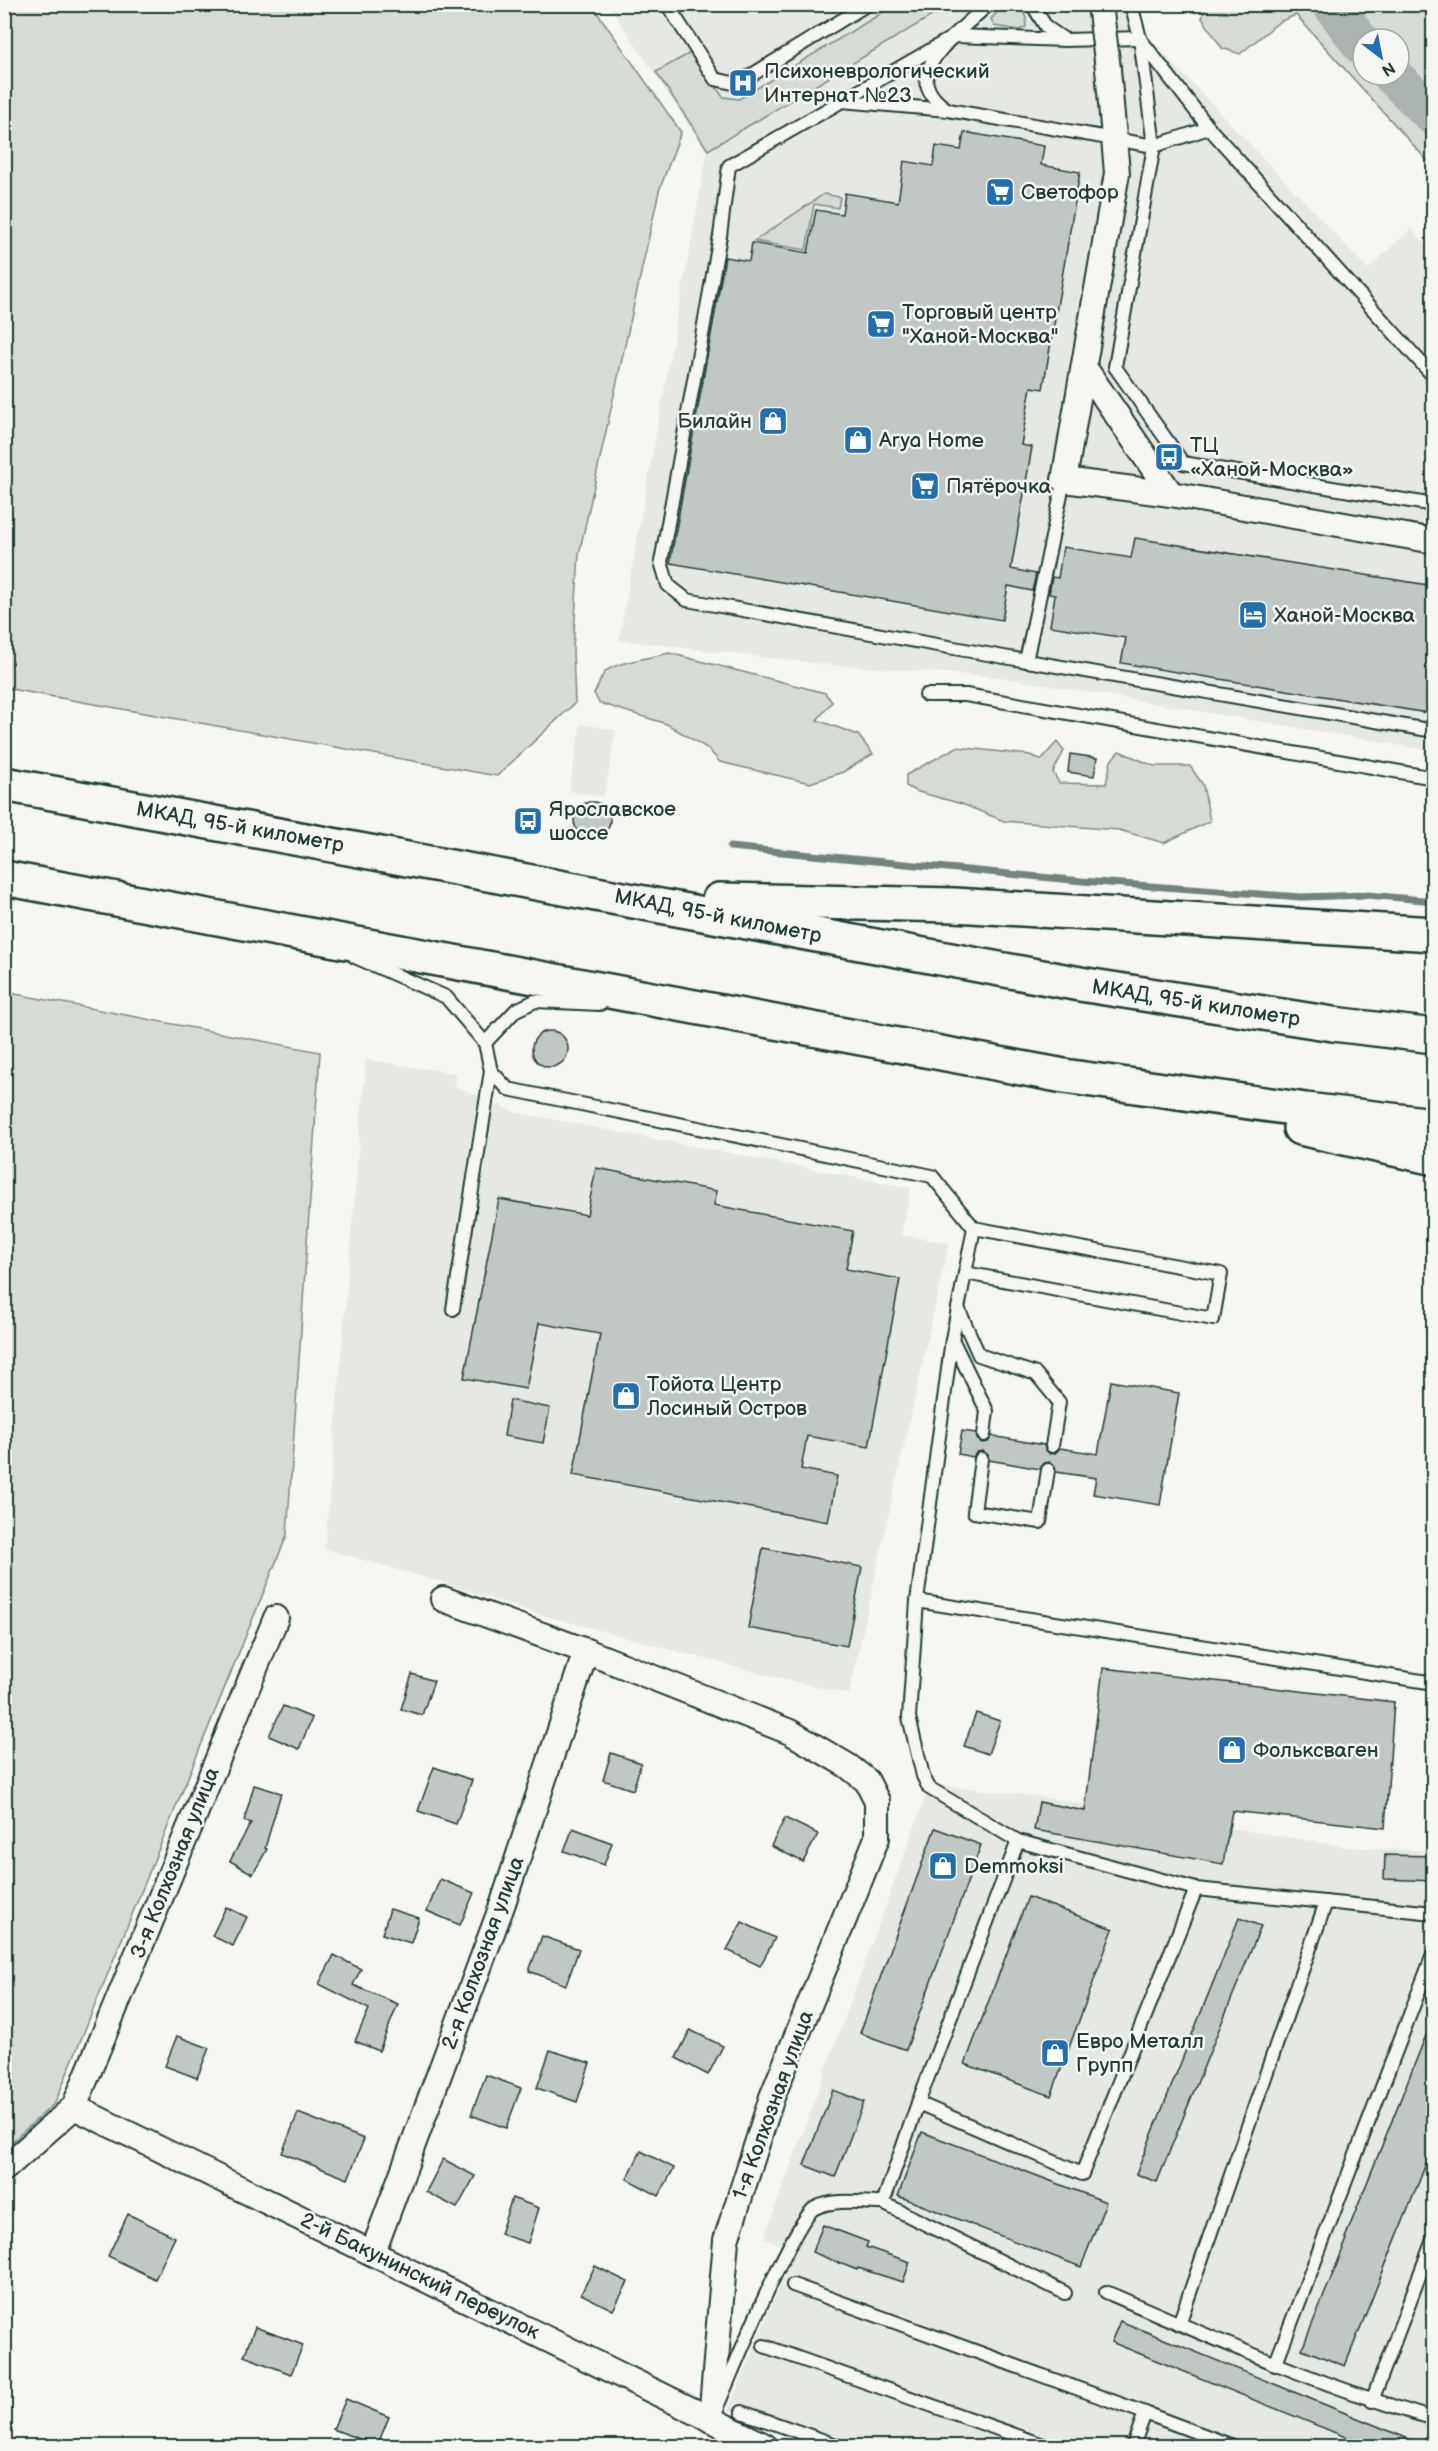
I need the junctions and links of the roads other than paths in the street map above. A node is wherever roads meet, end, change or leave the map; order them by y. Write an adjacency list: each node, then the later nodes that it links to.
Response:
1 (667, 4): 2 (lane)
2 (868, 4)
3 (989, 4): 7 (lane)
4 (1032, 4): 9 (lane)
5 (1100, 4): 14 (street, bridge)
6 (1131, 4): 8 (lane)
7 (955, 36): 9 (lane); 10 (lane); 11 (lane)
8 (1140, 38): 9 (lane); 12 (lane); 13 (lane)
9 (1065, 40)
10 (841, 102): 11 (lane); 20 (lane)
11 (948, 110): 13 (lane)
12 (1209, 128): 13 (lane); 15 (lane)
13 (1154, 146): 18 (lane)
14 (1084, 367): 16 (street); 17 (street)
15 (1434, 376)
16 (1064, 480): 17 (street); 20 (lane)
17 (1171, 494): 19 (street)
18 (1434, 505)
19 (1434, 541)
20 (1026, 661): 22 (lane)
21 (926, 695): 23 (lane)
22 (1434, 731)
23 (1434, 778)
24 (4, 784): 26 (highway, МКАД, 95-й километр)
25 (4, 878): 27 (highway)
26 (624, 898): 28 (highway); 30 (highway, МКАД, 95-й километр)
27 (261, 925): 29 (highway); 31 (lane)
28 (1434, 934)
29 (710, 1009): 31 (lane); 33 (highway)
30 (1434, 1036)
31 (485, 1043): 32 (lane)
32 (491, 1071): 36 (lane); 39 (lane)
33 (1064, 1076): 34 (highway); 35 (highway)
34 (1434, 1125)
35 (1434, 1158)
36 (974, 1228): 37 (lane); 37 (lane)
37 (965, 1273): 38 (lane)
38 (958, 1308): 40 (lane); 42 (lane)
39 (453, 1309)
40 (952, 1339): 41 (lane); 46 (lane)
41 (984, 1435)
42 (1052, 1446)
43 (981, 1459): 44 (lane)
44 (1048, 1470)
45 (443, 1599): 48 (street)
46 (917, 1600): 49 (lane); 50 (lane)
47 (276, 1618): 56 (street, 3-я Колхозная улица)
48 (586, 1650): 60 (street, 2-я Колхозная улица); 71 (street, 1-я Колхозная улица)
49 (1434, 1683)
50 (1018, 1841): 51 (lane); 55 (lane)
51 (1196, 1889): 52 (lane); 55 (lane)
52 (1326, 1902): 53 (lane); 64 (lane)
53 (1434, 1913)
54 (1434, 1953): 66 (lane)
55 (918, 2103): 58 (lane)
56 (74, 2107): 57 (street); 60 (street, 2-й Бакунинский переулок)
57 (4, 2169)
58 (883, 2203): 63 (lane); 71 (lane)
59 (1434, 2237): 67 (lane)
60 (373, 2252): 71 (street, 2-й Бакунинский переулок)
61 (793, 2285): 69 (lane)
62 (1106, 2292): 64 (lane)
63 (1065, 2293)
64 (1179, 2324): 66 (lane)
65 (764, 2346): 74 (lane)
66 (1275, 2365): 67 (lane)
67 (1372, 2401): 70 (lane)
68 (742, 2412): 73 (lane)
69 (1145, 2413): 75 (lane); 76 (lane)
70 (1434, 2419)
71 (711, 2420): 72 (street, 2-й Бакунинский переулок)
72 (765, 2446)
73 (839, 2446)
74 (1046, 2446)
75 (1133, 2446)
76 (1233, 2446)

